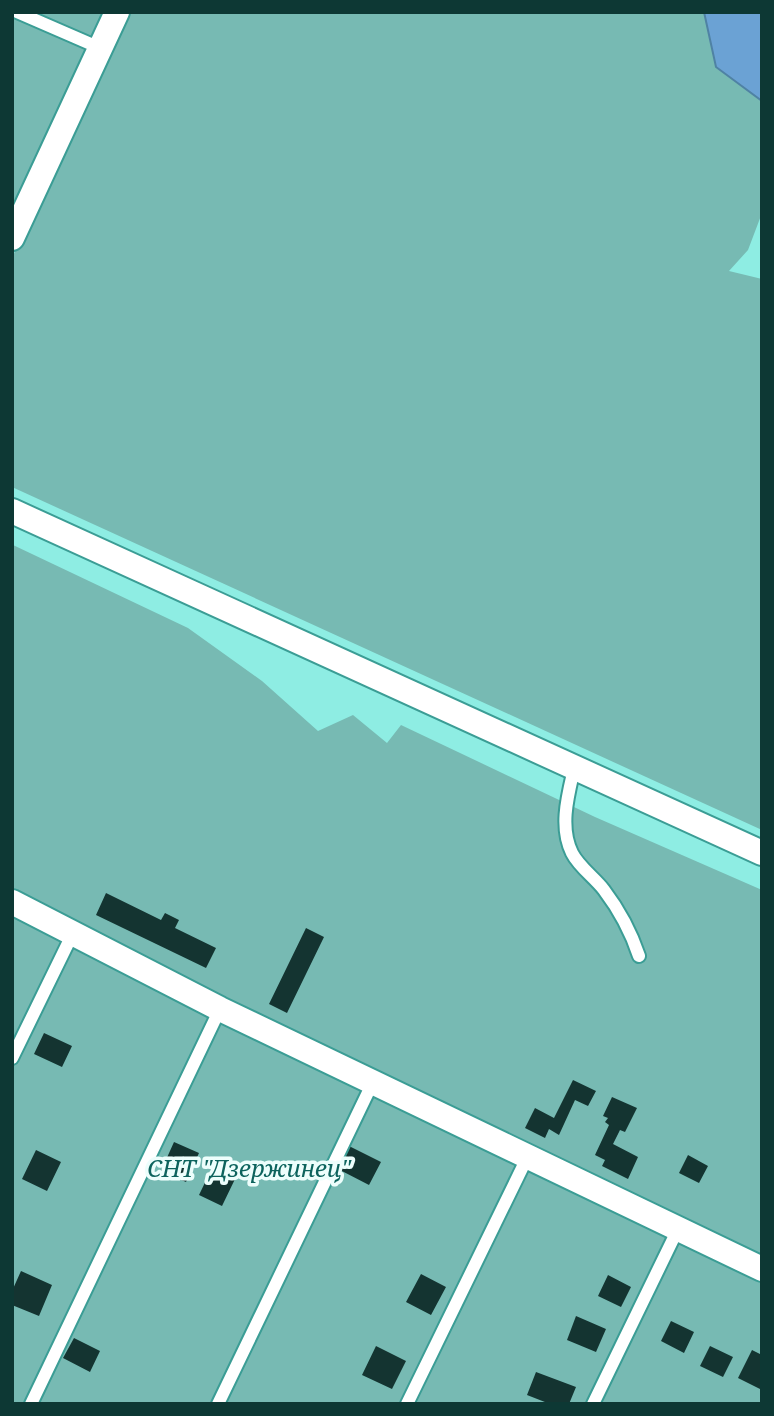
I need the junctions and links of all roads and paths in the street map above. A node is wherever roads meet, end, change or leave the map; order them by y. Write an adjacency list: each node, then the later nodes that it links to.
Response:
1 (17, 12): 3 (lane)
2 (117, 12): 3 (street)
3 (100, 48): 4 (street)
4 (20, 200): 5 (street)
5 (12, 238)
6 (12, 511): 7 (street)
7 (574, 769): 8 (street); 11 (lane)
8 (762, 853)
9 (12, 902): 10 (street)
10 (72, 933): 12 (street); 13 (lane)
11 (639, 956)
12 (220, 1010): 14 (street); 18 (lane)
13 (12, 1058)
14 (373, 1082): 15 (street); 19 (lane)
15 (527, 1158): 16 (street); 20 (lane)
16 (678, 1229): 17 (street); 21 (lane)
17 (762, 1269)
18 (31, 1404)
19 (218, 1404)
20 (407, 1404)
21 (593, 1404)

